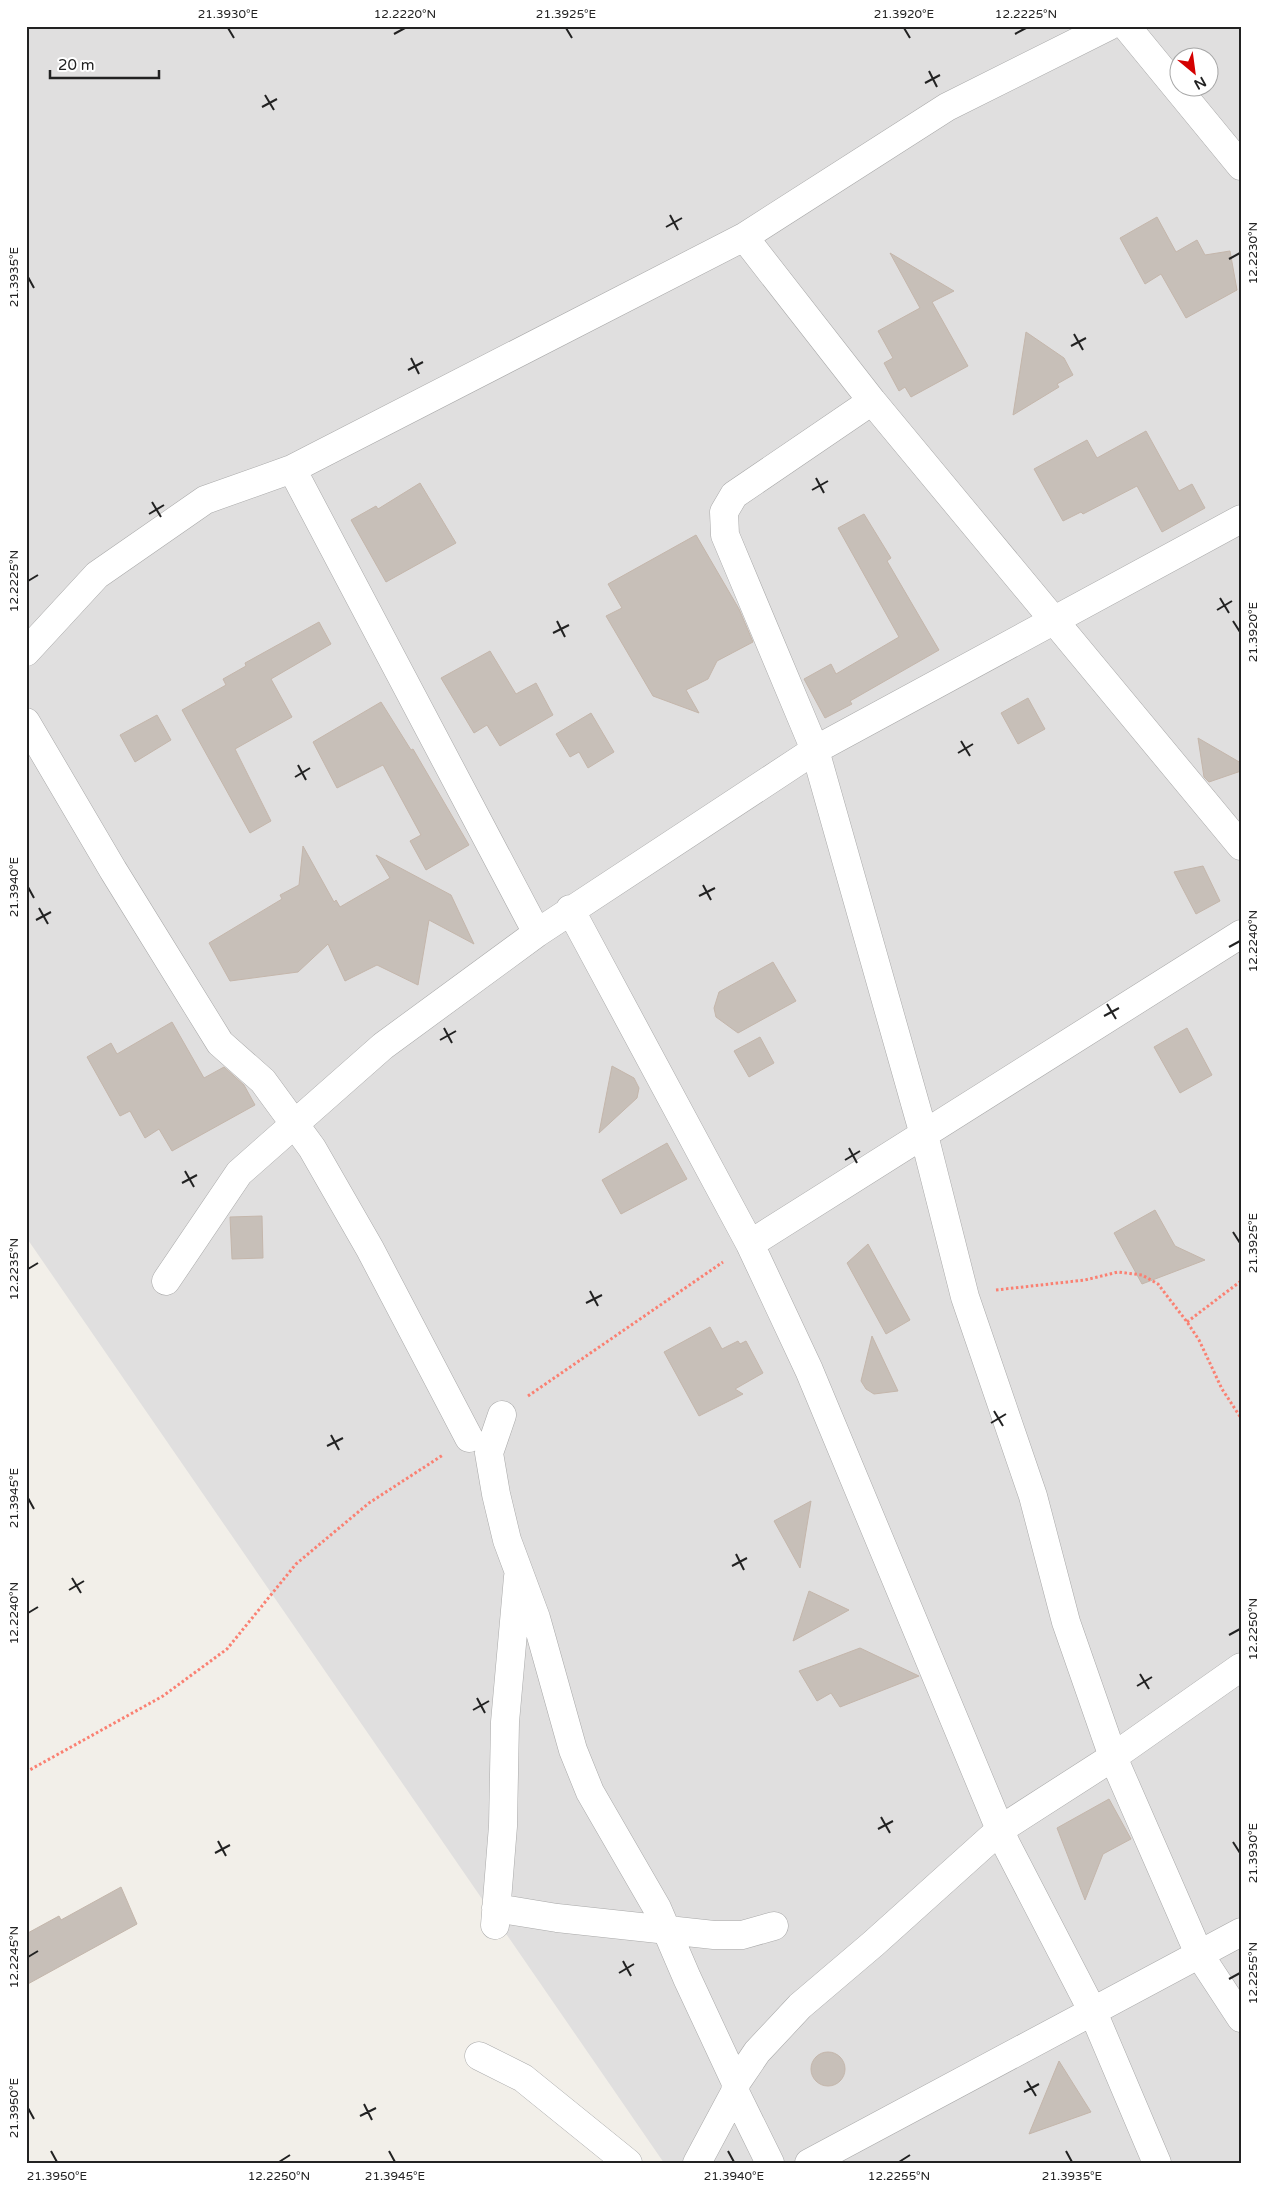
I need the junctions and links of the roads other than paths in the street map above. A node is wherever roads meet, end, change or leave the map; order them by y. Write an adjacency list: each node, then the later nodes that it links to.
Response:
1 (1109, 26): 4 (street)
2 (1126, 26): 3 (street)
3 (1241, 166)
4 (744, 237): 5 (street); 6 (street)
5 (872, 401): 8 (street); 11 (street)
6 (292, 469): 9 (street); 14 (street)
7 (1241, 519): 8 (street)
8 (1053, 620): 11 (street); 12 (street)
9 (26, 652)
10 (26, 722): 16 (street)
11 (815, 750): 13 (street); 17 (street)
12 (1241, 846)
13 (570, 909): 14 (street); 18 (street)
14 (537, 933): 16 (street)
15 (1241, 934): 17 (street)
16 (295, 1123): 19 (street); 21 (street)
17 (924, 1135): 18 (street); 24 (street)
18 (750, 1244): 25 (street)
19 (166, 1281)
20 (502, 1414): 22 (street)
21 (469, 1438)
22 (518, 1572): 27 (street); 27 (street)
23 (1241, 1667): 24 (street)
24 (1112, 1757): 25 (street); 29 (street)
25 (1001, 1829): 30 (street); 33 (street)
26 (774, 1926): 27 (street)
27 (667, 1930): 33 (street)
28 (1241, 1932): 29 (street)
29 (1199, 1954): 30 (street); 31 (street)
30 (1093, 2012): 37 (street); 38 (street)
31 (1241, 2018)
32 (479, 2056): 34 (street)
33 (736, 2087): 35 (street); 36 (street)
34 (628, 2163)
35 (697, 2163)
36 (770, 2163)
37 (809, 2163)
38 (1157, 2163)

